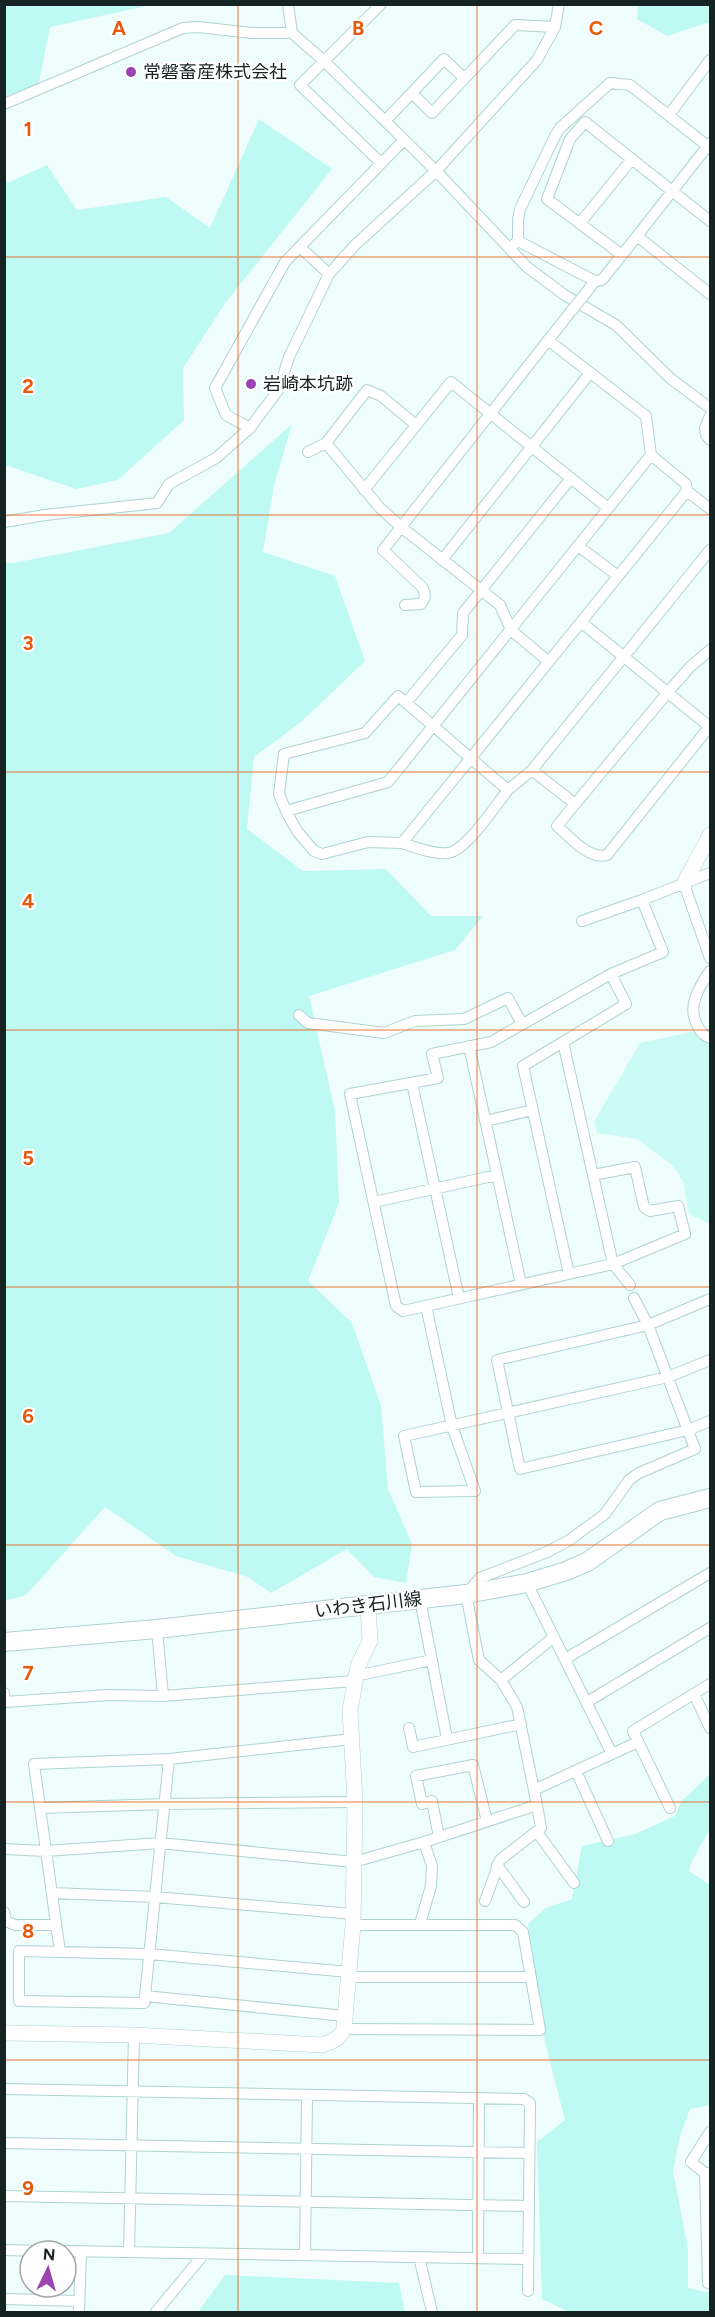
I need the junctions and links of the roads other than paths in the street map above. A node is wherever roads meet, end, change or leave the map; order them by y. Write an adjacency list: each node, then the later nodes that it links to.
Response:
1 (288, 4): 5 (street)
2 (381, 4): 7 (street)
3 (559, 4): 4 (street)
4 (550, 27): 8 (street); 17 (street)
5 (292, 33): 7 (street); 10 (street)
6 (711, 60): 11 (street)
7 (324, 61): 12 (street); 16 (street)
8 (464, 78): 9 (street); 9 (street)
9 (412, 93): 12 (street)
10 (4, 104)
11 (669, 115): 14 (street); 22 (street)
12 (385, 121): 13 (street)
13 (404, 140): 16 (street); 17 (street)
14 (710, 146): 18 (street)
15 (632, 159): 18 (street); 20 (street); 20 (street)
16 (381, 163): 23 (street)
17 (436, 171): 24 (street); 26 (street)
18 (672, 191): 19 (street); 21 (street)
19 (711, 221)
20 (580, 223): 25 (street)
21 (637, 236): 25 (street); 28 (street)
22 (518, 241): 24 (street); 27 (street)
23 (300, 247): 26 (street); 35 (street)
24 (508, 248): 31 (street)
25 (622, 255): 27 (street)
26 (329, 274): 35 (street)
27 (595, 282): 29 (street, bridge)
28 (711, 294)
29 (549, 340): 30 (street); 32 (street)
30 (590, 373): 38 (street); 40 (street)
31 (711, 408)
32 (490, 413): 34 (street); 38 (street); 47 (street)
33 (711, 416): 36 (street)
34 (416, 425): 37 (street); 42 (street)
35 (250, 428): 46 (street)
36 (711, 440)
37 (326, 443): 39 (street); 42 (street)
38 (531, 446): 41 (street); 50 (street)
39 (308, 452)
40 (651, 455): 43 (street); 44 (street)
41 (571, 478): 44 (street); 52 (street)
42 (364, 490): 47 (street)
43 (687, 491): 45 (street); 51 (street)
44 (608, 508): 48 (street)
45 (711, 509)
46 (4, 522)
47 (401, 527): 50 (street); 53 (street)
48 (578, 546): 51 (street); 55 (street)
49 (711, 550): 57 (street)
50 (442, 560): 52 (street)
51 (618, 576): 54 (street)
52 (481, 590): 55 (street); 60 (street)
53 (405, 605)
54 (581, 622): 57 (street); 58 (street)
55 (510, 630): 58 (street); 61 (street)
56 (711, 651): 59 (street)
57 (624, 657): 59 (street); 64 (street)
58 (549, 662): 63 (street)
59 (668, 692): 62 (street); 66 (street)
60 (406, 704): 61 (street); 67 (street)
61 (433, 726): 63 (street); 67 (street)
62 (710, 726): 66 (street)
63 (471, 758): 65 (street); 69 (street)
64 (532, 770): 65 (street); 66 (street)
65 (508, 790): 69 (street)
66 (575, 804)
67 (286, 810): 69 (street)
68 (711, 835): 71 (street)
69 (402, 843)
70 (711, 873): 71 (street)
71 (684, 884): 72 (street); 74 (street)
72 (642, 900): 73 (street); 76 (street)
73 (582, 921)
74 (711, 958)
75 (711, 971): 79 (street)
76 (611, 974): 78 (street); 80 (street)
77 (299, 1015): 78 (street)
78 (522, 1024): 81 (street)
79 (711, 1038)
80 (563, 1042): 83 (street); 86 (street)
81 (469, 1047): 82 (street); 84 (street)
82 (412, 1083): 87 (street); 88 (street)
83 (533, 1110): 84 (street); 90 (street)
84 (485, 1121): 85 (street)
85 (497, 1175): 87 (street); 91 (street)
86 (593, 1175): 89 (street); 89 (street)
87 (435, 1189): 88 (street); 93 (street)
88 (374, 1202): 96 (street)
89 (613, 1264): 90 (street); 92 (street)
90 (569, 1274): 91 (street)
91 (521, 1284): 93 (street)
92 (630, 1285)
93 (459, 1298): 96 (street)
94 (634, 1298): 97 (street)
95 (711, 1299): 97 (street)
96 (426, 1306): 102 (street)
97 (648, 1325): 99 (street); 100 (street)
98 (711, 1360): 99 (street)
99 (668, 1377): 100 (street); 103 (street)
100 (508, 1412): 102 (street); 103 (street)
101 (711, 1421): 103 (street)
102 (452, 1426): 102 (street)
103 (688, 1430): 107 (street)
104 (710, 1499): 106 (main road, いわき石川線)
105 (711, 1573): 114 (street)
106 (527, 1583): 107 (main road, いわき石川線); 112 (street)
107 (466, 1594): 108 (main road, いわき石川線); 117 (street)
108 (420, 1599): 109 (main road, いわき石川線); 115 (street)
109 (368, 1605): 110 (main road, いわき石川線); 116 (street)
110 (156, 1629): 113 (main road, いわき石川線); 121 (street)
111 (711, 1629): 122 (street)
112 (554, 1637): 114 (street); 117 (street)
113 (4, 1642)
114 (566, 1659): 122 (street)
115 (432, 1660): 116 (street); 127 (street)
116 (355, 1678): 121 (street); 126 (street)
117 (501, 1680): 123 (street)
118 (711, 1684): 120 (street)
119 (4, 1692): 121 (street)
120 (694, 1694): 125 (street); 128 (street)
121 (163, 1696)
122 (587, 1702): 129 (street)
123 (521, 1724): 127 (street); 132 (street)
124 (409, 1728): 127 (street)
125 (711, 1728)
126 (352, 1739): 130 (street); 133 (street)
127 (447, 1739)
128 (638, 1742): 129 (street); 137 (street)
129 (612, 1754): 131 (street)
130 (169, 1759): 134 (street); 136 (street)
131 (576, 1771): 132 (street); 141 (street)
132 (536, 1790): 135 (street)
133 (355, 1802): 134 (street); 146 (street)
134 (165, 1804): 136 (street); 143 (street)
135 (537, 1805): 138 (street); 139 (street)
136 (40, 1808): 145 (street)
137 (670, 1808)
138 (487, 1821): 140 (street); 140 (street)
139 (537, 1832): 147 (street); 148 (street)
140 (439, 1837): 142 (street)
141 (608, 1841)
142 (424, 1842): 146 (street); 155 (street)
143 (160, 1843): 145 (street); 146 (street); 150 (street)
144 (4, 1849): 145 (street)
145 (46, 1851): 149 (street)
146 (354, 1862): 154 (street)
147 (497, 1865): 151 (street); 152 (street)
148 (574, 1883)
149 (52, 1893): 150 (street); 156 (street)
150 (155, 1897): 154 (street); 158 (street)
151 (485, 1901)
152 (524, 1902)
153 (4, 1912): 156 (street)
154 (353, 1920): 155 (street); 159 (street)
155 (420, 1924): 160 (street)
156 (56, 1925): 157 (street)
157 (60, 1952): 158 (street); 161 (street)
158 (149, 1953): 159 (street); 161 (street)
159 (349, 1974): 160 (street); 162 (street)
160 (531, 1977): 162 (street)
161 (145, 1996): 162 (street)
162 (344, 2022): 164 (street)
163 (4, 2033): 164 (street)
164 (134, 2036): 166 (street)
165 (4, 2090): 166 (street)
166 (133, 2092): 167 (street); 171 (street)
167 (307, 2095): 168 (street); 172 (street)
168 (479, 2098): 173 (street); 174 (street)
169 (711, 2132): 175 (street)
170 (4, 2143): 171 (street)
171 (132, 2145): 172 (street); 177 (street)
172 (306, 2148): 173 (street); 178 (street)
173 (479, 2152): 174 (street); 179 (street)
174 (528, 2153): 180 (street)
175 (708, 2173): 181 (street)
176 (4, 2196): 177 (street)
177 (130, 2198): 178 (street); 184 (street)
178 (306, 2202): 179 (street); 186 (street)
179 (479, 2205): 180 (street); 188 (street)
180 (528, 2206): 189 (street)
181 (708, 2228): 190 (street)
182 (78, 2252): 183 (street)
183 (81, 2252): 184 (street); 193 (street)
184 (129, 2252): 185 (street)
185 (204, 2254): 186 (street); 194 (street)
186 (305, 2255): 187 (street)
187 (419, 2257): 188 (street); 195 (street)
188 (478, 2258): 189 (street)
189 (528, 2259): 191 (street)
190 (711, 2283)
191 (528, 2291)
192 (4, 2299): 193 (street)
193 (79, 2307)
194 (156, 2313)
195 (432, 2313)

